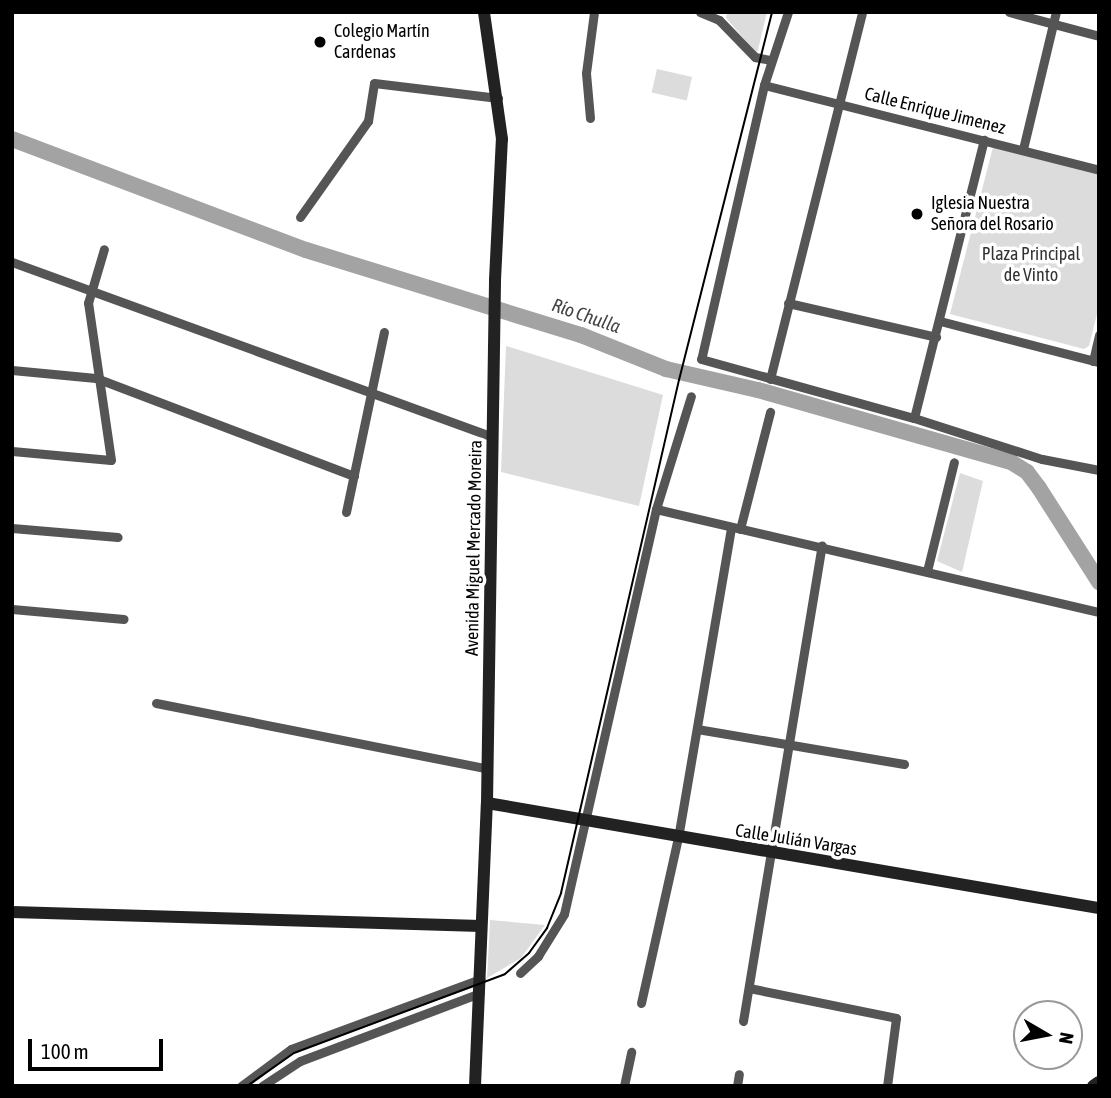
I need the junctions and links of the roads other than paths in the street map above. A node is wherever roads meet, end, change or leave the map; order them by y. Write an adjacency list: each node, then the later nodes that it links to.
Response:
1 (484, 12): 13 (main road, Avenida Miguel Mercado Moreira)
2 (594, 12): 15 (street)
3 (700, 12): 8 (street)
4 (789, 12): 11 (street)
5 (862, 12): 14 (street)
6 (1009, 12): 9 (street)
7 (1056, 12): 9 (street)
8 (720, 16): 11 (street)
9 (1053, 24): 10 (street); 17 (street)
10 (1099, 36)
11 (771, 60): 12 (street)
12 (764, 85): 14 (street, Calle Enrique Jimenez); 31 (street)
13 (498, 98): 19 (street); 36 (main road, Avenida Miguel Mercado Moreira)
14 (839, 103): 16 (street, Calle Enrique Jimenez); 23 (street)
15 (590, 118)
16 (984, 140): 17 (street, Calle Enrique Jimenez); 24 (street)
17 (1023, 149): 18 (street, Calle Enrique Jimenez)
18 (1099, 170)
19 (300, 218)
20 (104, 249): 22 (street)
21 (12, 262): 22 (street)
22 (92, 292): 30 (street); 32 (street)
23 (788, 303): 27 (street); 31 (street)
24 (940, 321): 27 (street); 28 (street)
25 (384, 332): 32 (street)
26 (1099, 335): 28 (street)
27 (936, 337): 35 (street)
28 (1096, 362)
29 (12, 370): 30 (street)
30 (96, 378): 37 (street); 40 (street)
31 (770, 379): 35 (street)
32 (371, 393): 36 (street); 40 (street)
33 (691, 396): 41 (street)
34 (770, 412): 44 (street)
35 (914, 418): 39 (street)
36 (493, 437): 55 (main road, Avenida Miguel Mercado Moreira)
37 (12, 451)
38 (954, 462): 47 (street)
39 (1099, 470)
40 (354, 475): 42 (street)
41 (656, 509): 44 (street); 57 (street)
42 (346, 512)
43 (12, 527): 45 (street)
44 (736, 528): 46 (street); 52 (street)
45 (118, 537)
46 (822, 546): 47 (street); 53 (street)
47 (927, 571): 49 (street)
48 (12, 609): 50 (street)
49 (1099, 612)
50 (124, 619)
51 (156, 703): 55 (street)
52 (697, 729): 53 (street); 58 (street)
53 (788, 743): 54 (street); 59 (street)
54 (904, 764)
55 (488, 769): 56 (main road, Avenida Miguel Mercado Moreira)
56 (487, 803): 57 (main road, Calle Julián Vargas); 62 (main road, Avenida Miguel Mercado Moreira)
57 (585, 821): 58 (main road, Calle Julián Vargas); 63 (street)
58 (678, 838): 59 (main road, Calle Julián Vargas); 67 (street)
59 (772, 853): 60 (main road, Calle Julián Vargas); 65 (street)
60 (1099, 908)
61 (12, 912): 62 (main road)
62 (481, 926): 64 (main road, Avenida Miguel Mercado Moreira)
63 (520, 973)
64 (480, 979): 66 (main road, Avenida Miguel Mercado Moreira); 72 (street)
65 (749, 988): 68 (street); 77 (street)
66 (480, 993): 73 (street); 74 (main road, Avenida Miguel Mercado Moreira)
67 (641, 1003)
68 (743, 1021)
69 (631, 1052): 75 (street)
70 (739, 1074): 76 (street)
71 (1099, 1082): 78 (main road)
72 (241, 1086)
73 (262, 1086)
74 (475, 1086)
75 (624, 1086)
76 (737, 1086)
77 (887, 1086)
78 (1093, 1086)

